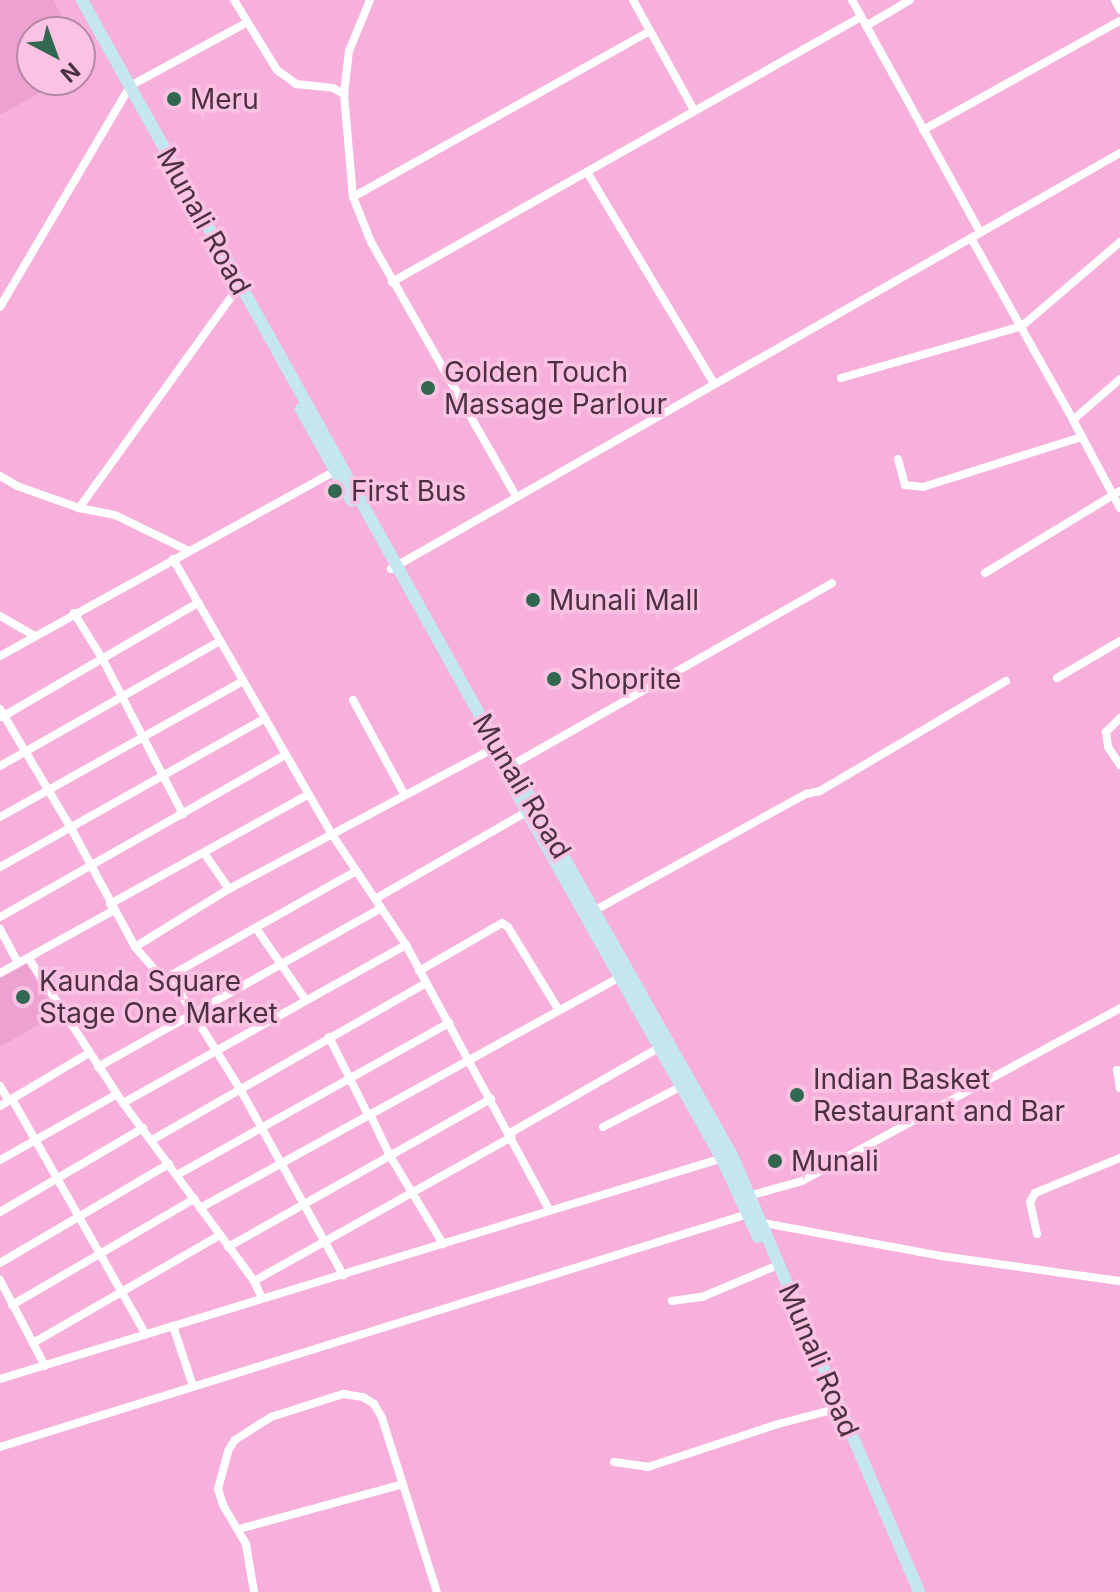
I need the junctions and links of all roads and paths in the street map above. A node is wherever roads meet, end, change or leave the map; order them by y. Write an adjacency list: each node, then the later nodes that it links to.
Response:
1 (74, 0): 14 (main road, Munali Road)
2 (82, 0): 14 (main road, Munali Road)
3 (234, 0): 12 (street)
4 (370, 0): 15 (street)
5 (633, 0): 13 (street)
6 (852, 0): 10 (street)
7 (910, 0): 10 (street)
8 (1115, 0): 9 (street)
9 (1120, 10)
10 (864, 21): 16 (street); 17 (street)
11 (1120, 21): 17 (street)
12 (246, 23): 14 (street); 15 (street)
13 (650, 31): 16 (street); 20 (street)
14 (128, 89): 25 (main road, Munali Road); 26 (street)
15 (344, 94): 20 (street)
16 (694, 110): 19 (street)
17 (923, 130): 21 (street)
18 (1120, 153): 21 (street)
19 (587, 172): 24 (street); 30 (street)
20 (353, 197): 24 (street)
21 (980, 232): 22 (street)
22 (971, 238): 27 (street); 30 (street)
23 (1120, 242): 27 (street)
24 (392, 282): 37 (street)
25 (238, 288): 34 (main road, Munali Road); 38 (street)
26 (0, 307)
27 (1022, 326): 28 (street); 31 (street)
28 (841, 378)
29 (1120, 379): 31 (street)
30 (714, 383): 37 (street)
31 (1073, 420): 32 (street)
32 (1082, 437): 33 (street); 36 (street)
33 (898, 459)
34 (339, 469): 40 (street); 42 (main road, Munali Road)
35 (0, 476): 38 (street)
36 (1117, 493): 39 (street); 43 (street)
37 (516, 496): 42 (street)
38 (79, 508): 40 (street)
39 (1120, 508)
40 (189, 551): 41 (street)
41 (173, 559): 45 (street); 46 (street)
42 (394, 567): 62 (main road, Munali Road)
43 (985, 573)
44 (832, 583): 65 (street)
45 (198, 603): 49 (street); 52 (street)
46 (74, 613): 48 (street); 52 (street)
47 (0, 616): 48 (street)
48 (34, 636): 51 (street)
49 (220, 641): 55 (street); 56 (street)
50 (1120, 641): 53 (street)
51 (0, 656)
52 (102, 658): 56 (street); 58 (street)
53 (1057, 678)
54 (1006, 681): 85 (street)
55 (242, 682): 60 (street); 61 (street)
56 (123, 699): 61 (street); 63 (street)
57 (353, 700): 71 (street)
58 (1, 714): 63 (street)
59 (1120, 718): 66 (street)
60 (264, 719): 64 (street); 68 (street)
61 (144, 737): 68 (street); 69 (street)
62 (495, 748): 65 (main road, Munali Road); 71 (street); 72 (main road, Munali Road)
63 (26, 751): 67 (street); 69 (street)
64 (285, 755): 70 (street); 73 (street)
65 (512, 765): 72 (main road, Munali Road)
66 (1120, 765)
67 (0, 766)
68 (163, 778): 73 (street); 75 (street)
69 (48, 790): 74 (street); 75 (street)
70 (309, 794): 76 (street); 77 (street)
71 (404, 794): 76 (street)
72 (531, 810): 82 (street); 85 (main road, Munali Road)
73 (183, 814): 79 (street)
74 (0, 817)
75 (71, 828): 78 (street); 79 (street)
76 (333, 836): 80 (street); 81 (street)
77 (204, 853): 81 (street); 83 (street)
78 (0, 867)
79 (92, 867): 83 (street); 86 (street)
80 (356, 871): 82 (street); 87 (street)
81 (229, 889): 90 (street)
82 (375, 899): 84 (street)
83 (112, 908): 90 (street); 91 (street)
84 (381, 908): 89 (street); 92 (street)
85 (590, 912): 96 (main road, Munali Road)
86 (0, 917)
87 (256, 928): 92 (street); 97 (street)
88 (0, 929): 93 (street)
89 (406, 945): 94 (street); 99 (street)
90 (135, 947): 97 (street)
91 (29, 959): 93 (street); 107 (street)
92 (281, 962): 99 (street); 102 (street)
93 (18, 963): 95 (street)
94 (419, 971): 98 (street); 101 (street)
95 (0, 973)
96 (624, 975): 101 (street); 105 (main road, Munali Road)
97 (168, 977): 102 (street)
98 (426, 983): 103 (street); 104 (street)
99 (305, 999): 106 (street)
100 (1120, 1008): 137 (street)
101 (558, 1009): 108 (street)
102 (194, 1013): 106 (street); 109 (street)
103 (449, 1023): 108 (street); 111 (street)
104 (329, 1037): 111 (street); 115 (street)
105 (664, 1045): 113 (main road, Munali Road); 125 (street); 129 (main road, Munali Road)
106 (217, 1051): 115 (street); 119 (street)
107 (89, 1053): 109 (street); 118 (street)
108 (470, 1062): 117 (street); 121 (street)
109 (98, 1067): 116 (street)
110 (1117, 1070): 114 (street)
111 (349, 1077): 121 (street); 122 (street)
112 (0, 1086): 118 (street)
113 (682, 1086): 123 (street); 129 (main road, Munali Road)
114 (1120, 1088)
115 (240, 1089): 122 (street); 127 (street)
116 (117, 1094): 119 (street); 126 (street)
117 (491, 1099): 125 (street); 128 (street)
118 (11, 1100): 120 (street); 126 (street)
119 (123, 1103): 124 (street)
120 (0, 1106)
121 (369, 1115): 128 (street); 133 (street)
122 (259, 1126): 133 (street); 134 (street)
123 (603, 1127)
124 (143, 1128): 127 (street); 135 (street)
125 (511, 1135): 136 (street); 141 (street)
126 (34, 1140): 131 (street); 135 (street)
127 (152, 1140): 132 (street)
128 (390, 1156): 136 (street); 139 (street)
129 (727, 1157): 137 (main road, Munali Road); 141 (street)
130 (1120, 1158): 145 (street)
131 (0, 1160)
132 (169, 1164): 134 (street); 143 (street)
133 (280, 1164): 139 (street); 140 (street)
134 (177, 1175): 138 (street)
135 (59, 1178): 142 (street); 143 (street)
136 (413, 1193): 147 (street); 148 (street)
137 (745, 1197): 144 (main road, Munali Road)
138 (194, 1199): 140 (street); 150 (street)
139 (303, 1204): 147 (street); 149 (street)
140 (200, 1208): 146 (street)
141 (550, 1211): 148 (street)
142 (0, 1212)
143 (79, 1216): 150 (street); 151 (street)
144 (753, 1219): 152 (main road, Munali Road); 156 (street); 166 (street); 167 (main road, Munali Road)
145 (1037, 1234)
146 (218, 1236): 149 (street); 157 (street)
147 (325, 1243): 153 (street); 155 (street)
148 (443, 1244): 153 (street)
149 (228, 1247): 155 (street)
150 (100, 1255): 157 (street); 160 (street)
151 (0, 1263)
152 (771, 1268): 159 (street); 167 (main road, Munali Road)
153 (343, 1275): 158 (street)
154 (0, 1280): 160 (street)
155 (254, 1281): 158 (street)
156 (1120, 1281)
157 (122, 1292): 162 (street); 163 (street)
158 (262, 1298): 161 (street)
159 (672, 1301)
160 (7, 1302): 163 (street)
161 (173, 1326): 162 (street); 166 (street)
162 (146, 1335): 164 (street)
163 (33, 1343): 164 (street)
164 (45, 1366): 165 (street)
165 (0, 1379)
166 (193, 1386): 168 (street)
167 (836, 1409): 169 (street); 174 (main road, Munali Road)
168 (0, 1447)
169 (614, 1462)
170 (403, 1484): 171 (street); 171 (street); 173 (street)
171 (239, 1529): 172 (street)
172 (254, 1592)
173 (437, 1592)
174 (916, 1592)

